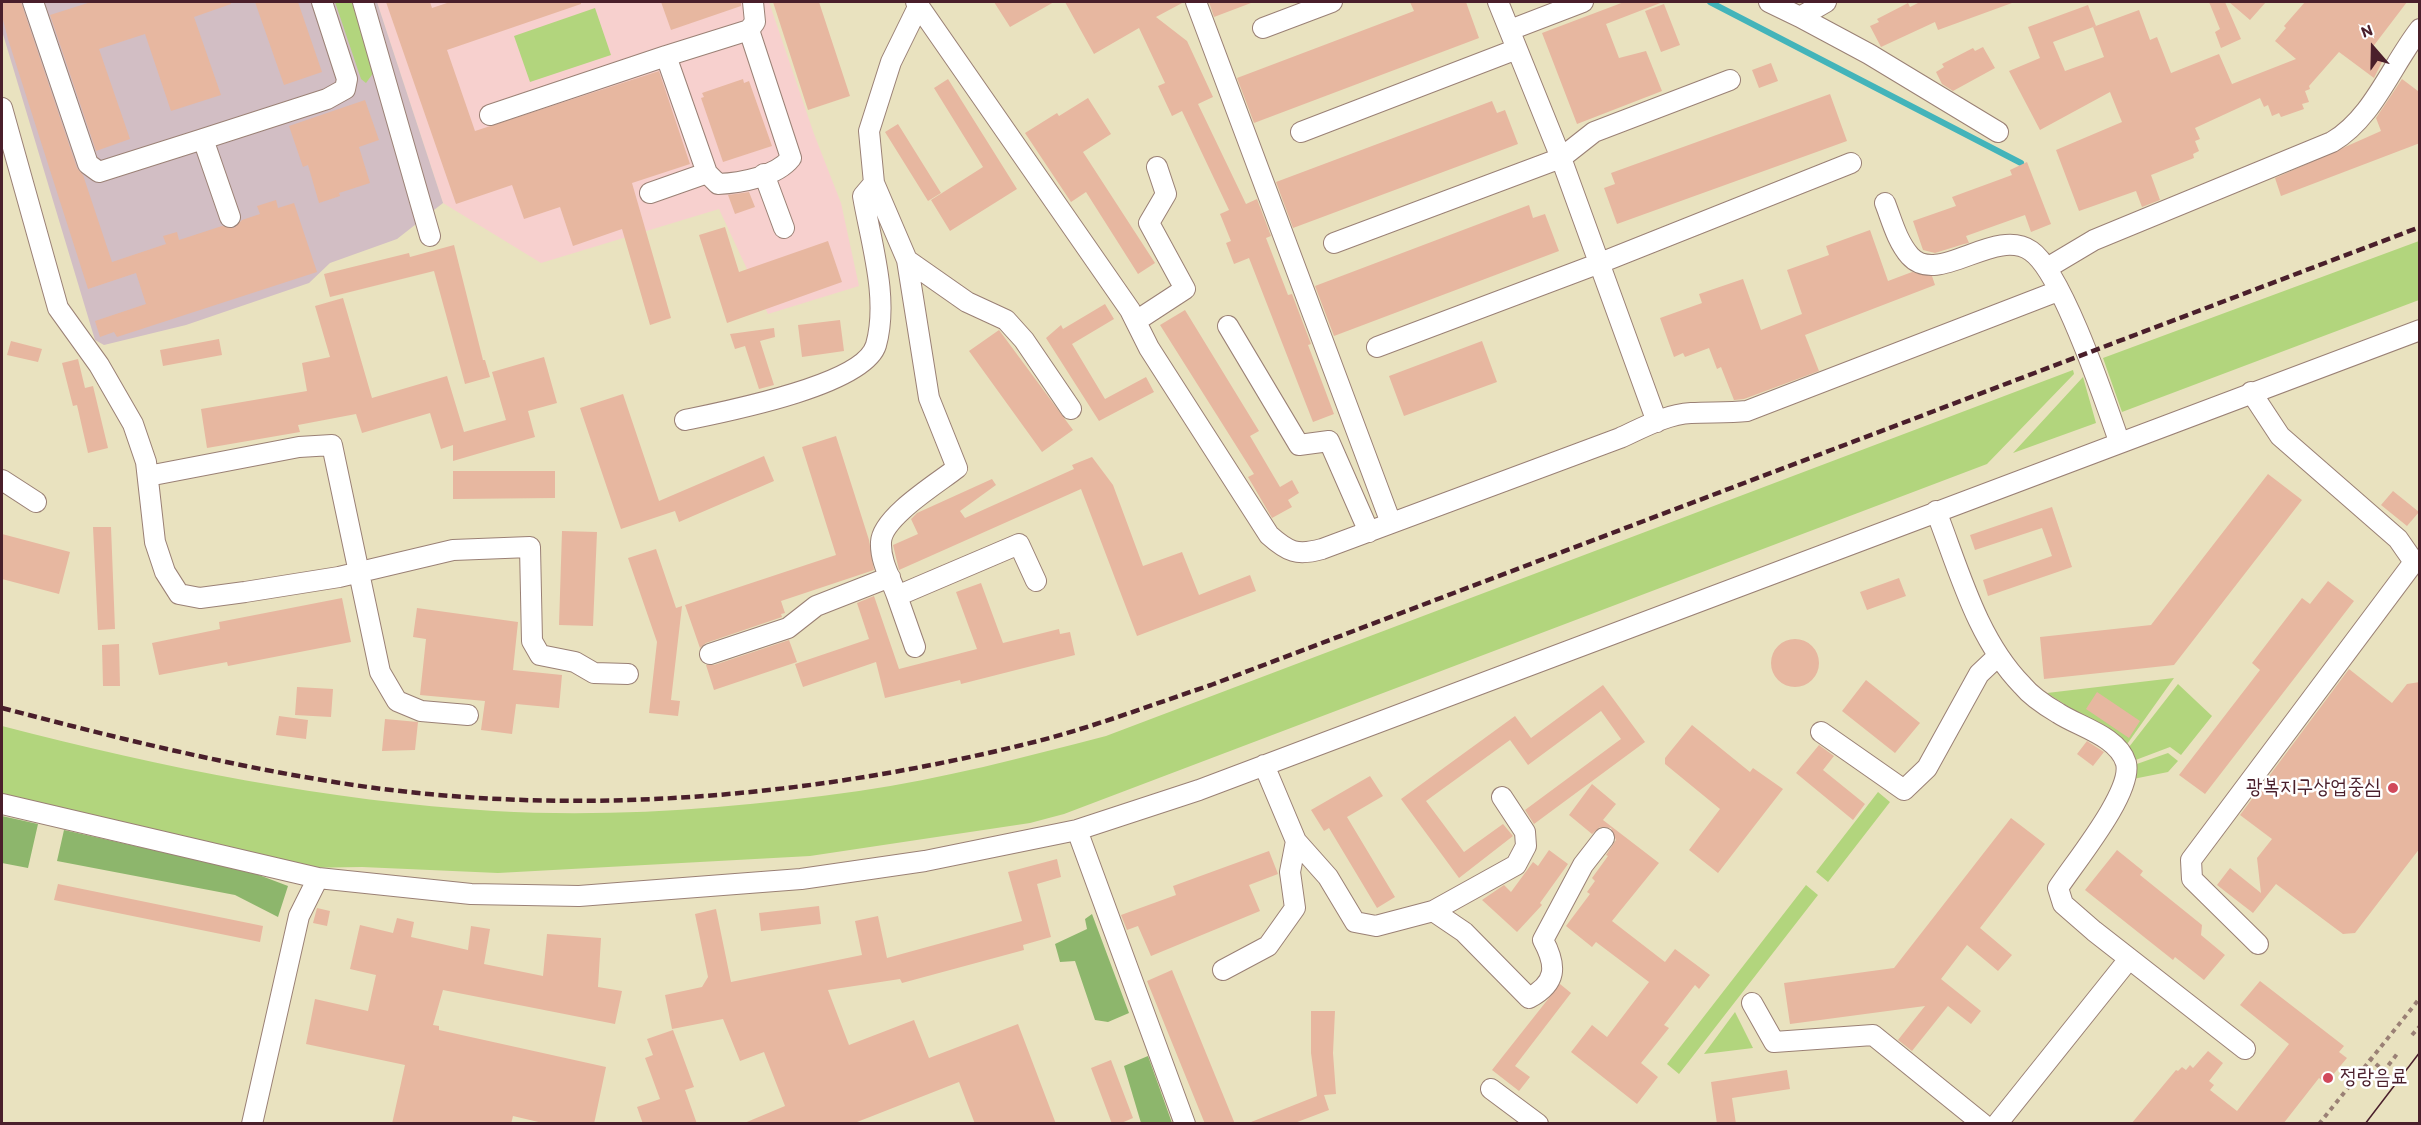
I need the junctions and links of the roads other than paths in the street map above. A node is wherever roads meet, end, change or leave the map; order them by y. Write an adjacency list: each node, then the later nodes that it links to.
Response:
1 (33, 2): 23 (street)
2 (322, 2): 23 (street)
3 (363, 2): 34 (street)
4 (753, 2): 15 (street)
5 (1196, 2): 53 (street)
6 (1332, 2): 13 (street)
7 (1498, 2): 16 (street)
8 (1583, 2): 16 (street)
9 (1769, 2): 12 (street)
10 (1826, 2): 12 (street)
11 (917, 4): 29 (street); 40 (street)
12 (1800, 17): 22 (street)
13 (1263, 28)
14 (2420, 29): 38 (street)
15 (749, 30): 17 (street); 28 (street)
16 (1514, 40): 21 (street); 24 (street)
17 (666, 56): 20 (street); 27 (street)
18 (1730, 80): 24 (street)
19 (2, 108): 49 (street)
20 (490, 115)
21 (1301, 132)
22 (1998, 132)
23 (203, 139): 32 (street)
24 (1561, 158): 35 (street); 37 (street)
25 (1851, 163): 37 (street)
26 (1157, 167): 40 (street)
27 (707, 173): 28 (street); 30 (street)
28 (764, 174): 33 (street)
29 (874, 183): 36 (street); 46 (street)
30 (650, 193)
31 (1885, 203): 38 (street)
32 (230, 217)
33 (784, 228)
34 (430, 236)
35 (1334, 243)
36 (907, 260): 45 (street); 57 (street)
37 (1600, 263): 43 (street); 47 (street)
38 (2047, 268): 39 (street)
39 (2058, 291): 47 (street); 48 (street)
40 (1136, 321): 54 (street)
41 (1228, 326): 54 (street)
42 (2420, 330): 44 (street)
43 (1377, 347)
44 (2251, 392): 48 (street); 55 (street)
45 (1071, 409)
46 (685, 420)
47 (1657, 422): 53 (street)
48 (2119, 441): 52 (street)
49 (148, 476): 56 (street); 56 (street)
50 (2, 480): 51 (street)
51 (36, 502)
52 (1936, 511): 62 (street); 66 (street)
53 (1391, 523): 54 (street)
54 (1369, 532)
55 (2417, 566): 74 (street)
56 (358, 572): 63 (street); 64 (street)
57 (890, 577): 59 (street); 61 (street)
58 (1036, 581): 59 (street)
59 (897, 596): 60 (street)
60 (915, 647)
61 (710, 654)
62 (1998, 656): 65 (street); 75 (street)
63 (628, 674)
64 (468, 715)
65 (1821, 732)
66 (1264, 765): 69 (street); 71 (street)
67 (1502, 797): 73 (street)
68 (2, 804): 72 (street)
69 (1077, 830): 72 (street); 82 (street)
70 (1604, 838): 73 (street)
71 (1296, 841): 73 (street); 76 (street)
72 (318, 878): 81 (street)
73 (1433, 911)
74 (2258, 944)
75 (2129, 959): 78 (street); 84 (street)
76 (1223, 970)
77 (1752, 1003): 83 (street)
78 (2245, 1048)
79 (1491, 1089): 80 (street)
80 (1527, 1120)
81 (252, 1124)
82 (1185, 1124)
83 (1983, 1124)
84 (1997, 1124)

